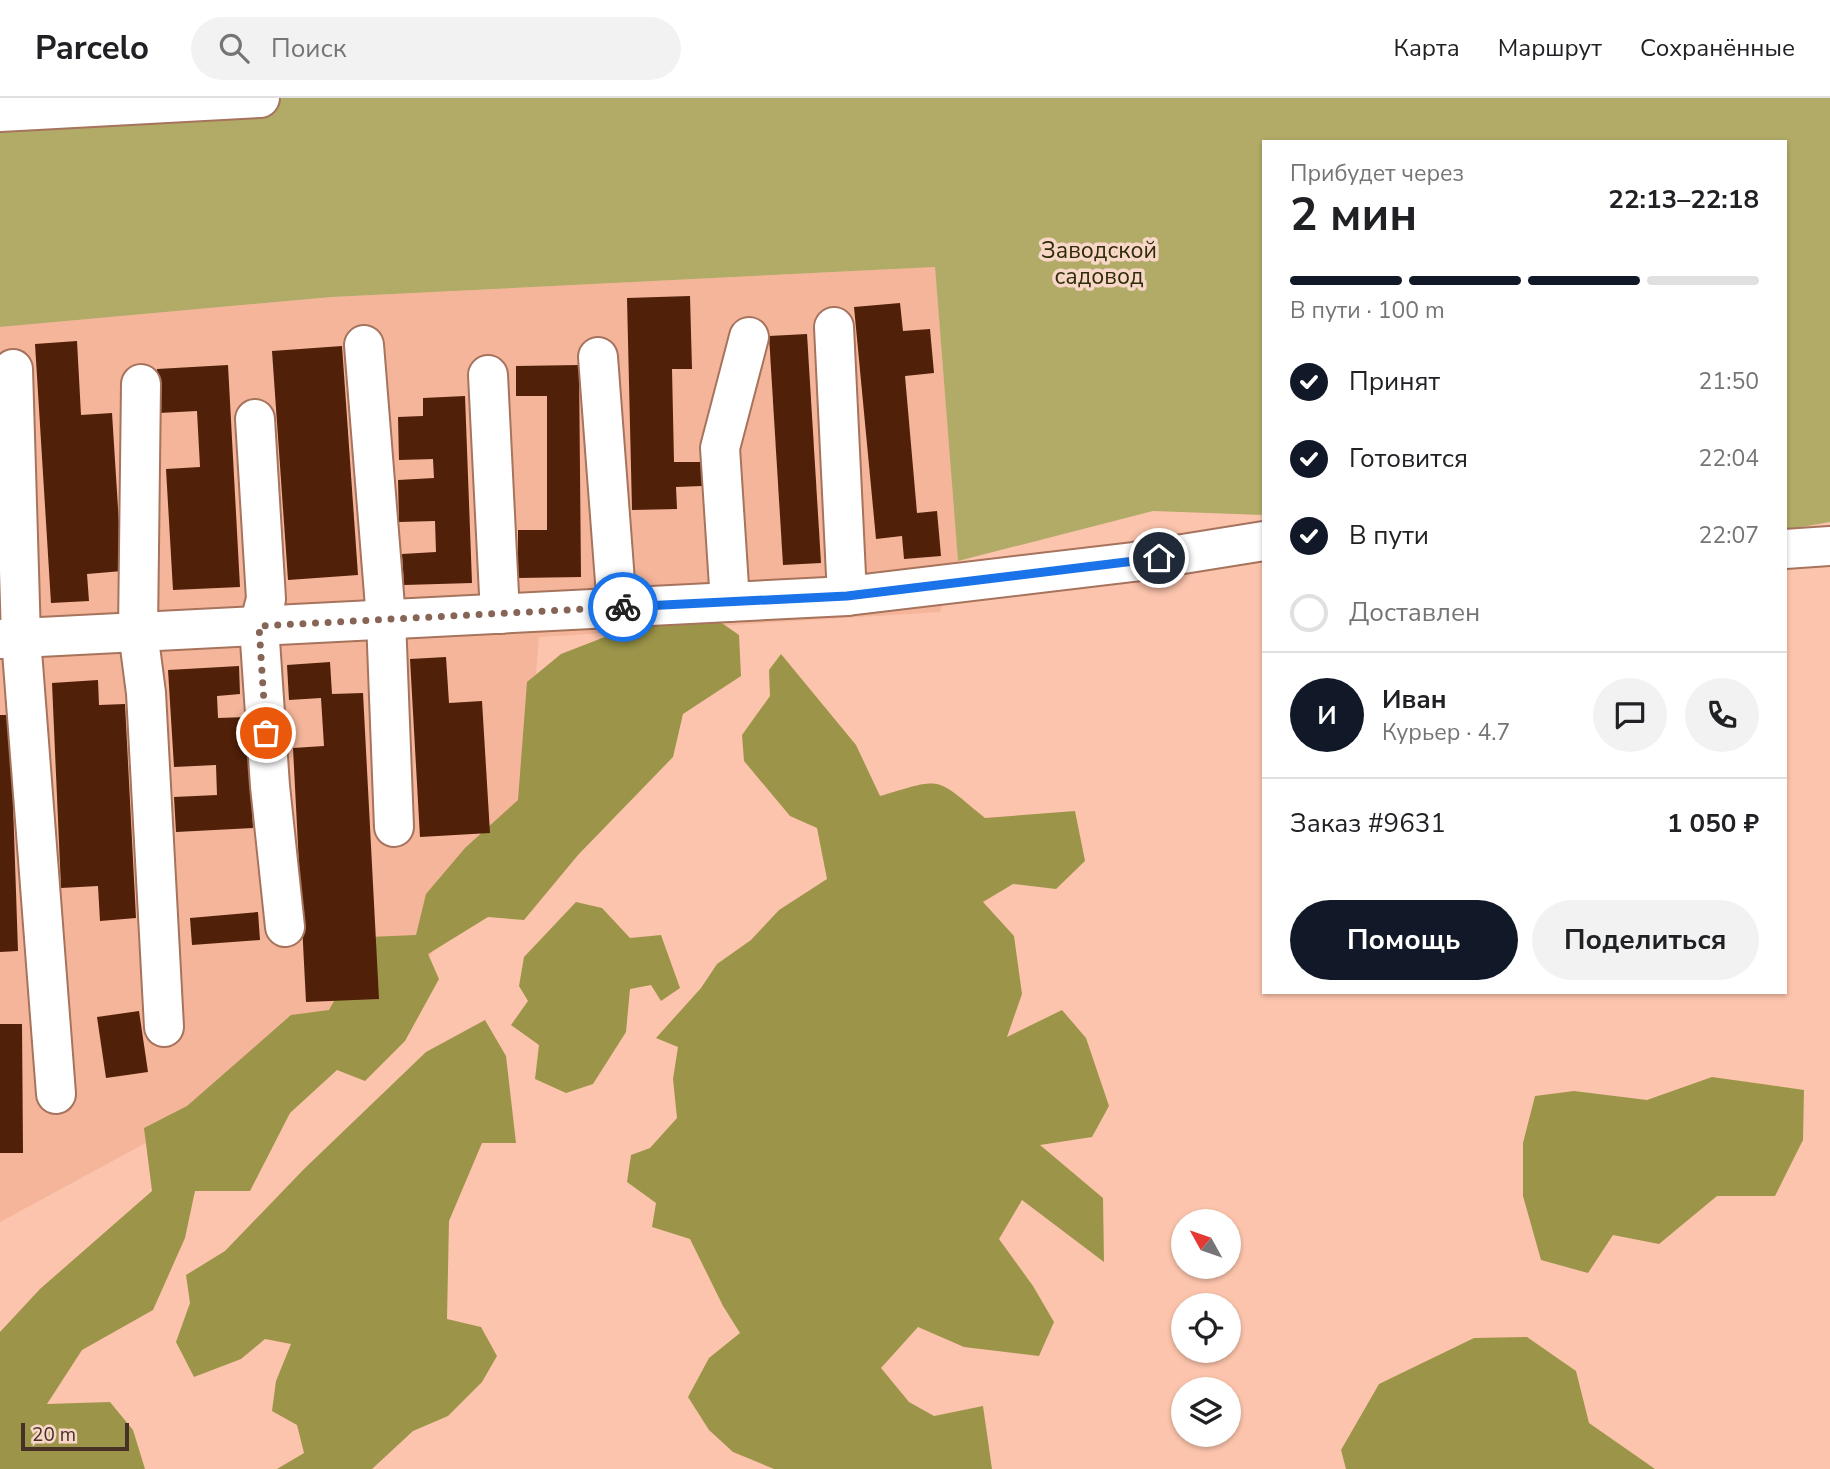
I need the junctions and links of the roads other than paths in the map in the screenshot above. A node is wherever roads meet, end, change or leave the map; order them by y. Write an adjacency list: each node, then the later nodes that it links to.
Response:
1 (260, 98): 2 (lane)
2 (0, 112)
3 (834, 327): 14 (lane)
4 (749, 337): 15 (lane)
5 (364, 345): 18 (lane)
6 (598, 357): 16 (lane)
7 (13, 369): 21 (lane)
8 (488, 375): 17 (lane)
9 (141, 384): 20 (lane)
10 (255, 419): 19 (lane)
11 (1262, 541): 14 (lane)
12 (1830, 546): 13 (lane)
13 (1787, 549)
14 (847, 596): 15 (lane)
15 (730, 602): 16 (lane)
16 (617, 608): 17 (lane)
17 (500, 614): 18 (lane)
18 (386, 619): 19 (lane); 22 (lane)
19 (259, 626): 20 (lane); 23 (lane)
20 (138, 632): 21 (lane); 24 (lane)
21 (10, 638): 25 (lane)
22 (394, 827)
23 (285, 927)
24 (164, 1027)
25 (56, 1094)

